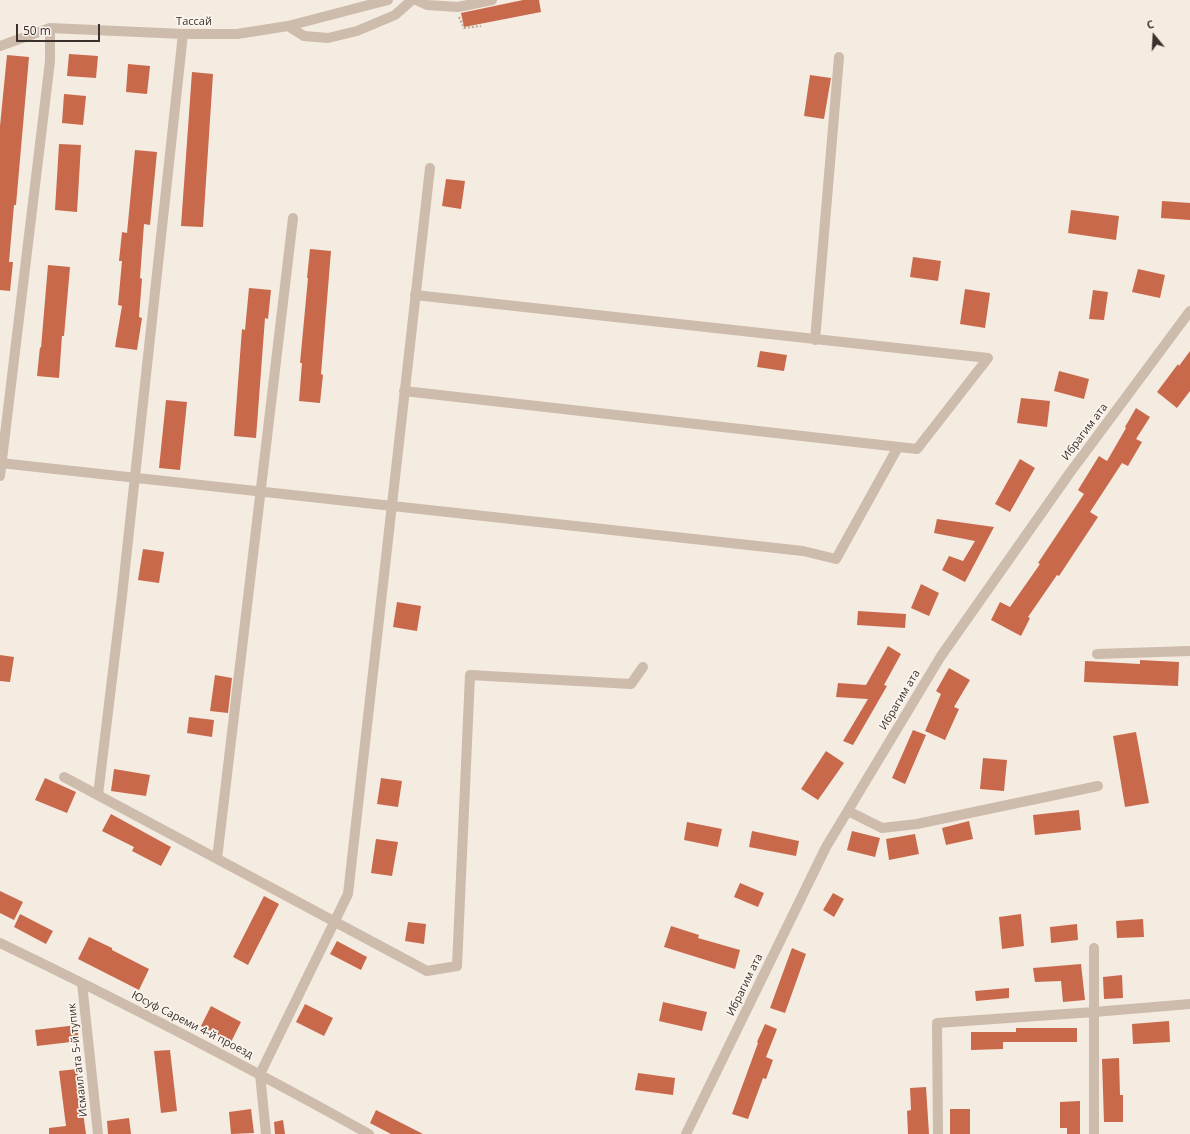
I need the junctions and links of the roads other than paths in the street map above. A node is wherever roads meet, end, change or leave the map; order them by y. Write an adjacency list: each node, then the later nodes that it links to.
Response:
1 (388, 0): 5 (street, Тассай)
2 (412, 0): 5 (street)
3 (416, 0): 4 (street)
4 (492, 0)
5 (288, 26): 7 (street, Тассай)
6 (50, 28): 7 (street, Тассай); 8 (street, Тассай); 17 (street)
7 (183, 34): 19 (street)
8 (0, 46)
9 (839, 57): 14 (street)
10 (430, 168): 12 (street)
11 (293, 218): 20 (street)
12 (415, 295): 14 (street); 15 (street)
13 (1190, 311): 28 (street, Ибрагим ата)
14 (815, 340): 16 (street)
15 (404, 391): 16 (street); 21 (street)
16 (898, 447): 21 (street)
17 (1, 463): 18 (street); 19 (street)
18 (0, 476)
19 (134, 478): 20 (street); 27 (street)
20 (262, 492): 21 (street); 29 (street)
21 (392, 506): 30 (street)
22 (1097, 654): 23 (street)
23 (1189, 654)
24 (643, 667): 30 (street)
25 (64, 777): 27 (street)
26 (1098, 786): 28 (street)
27 (98, 795): 29 (street)
28 (848, 811): 40 (street, Ибрагим ата)
29 (217, 859): 30 (street)
30 (334, 922): 36 (street)
31 (0, 943): 33 (street, Юсуф Сареми 4-й проезд)
32 (1094, 948): 35 (street)
33 (82, 983): 36 (street, Юсуф Сареми 4-й проезд); 37 (street, Исмаил ата 5-й тупик)
34 (1190, 1004): 35 (street)
35 (1094, 1012): 41 (street); 42 (street)
36 (260, 1074): 38 (street); 39 (street, Юсуф Сареми 4-й проезд)
37 (98, 1134)
38 (266, 1134)
39 (369, 1134)
40 (686, 1134)
41 (938, 1134)
42 (1094, 1134)

